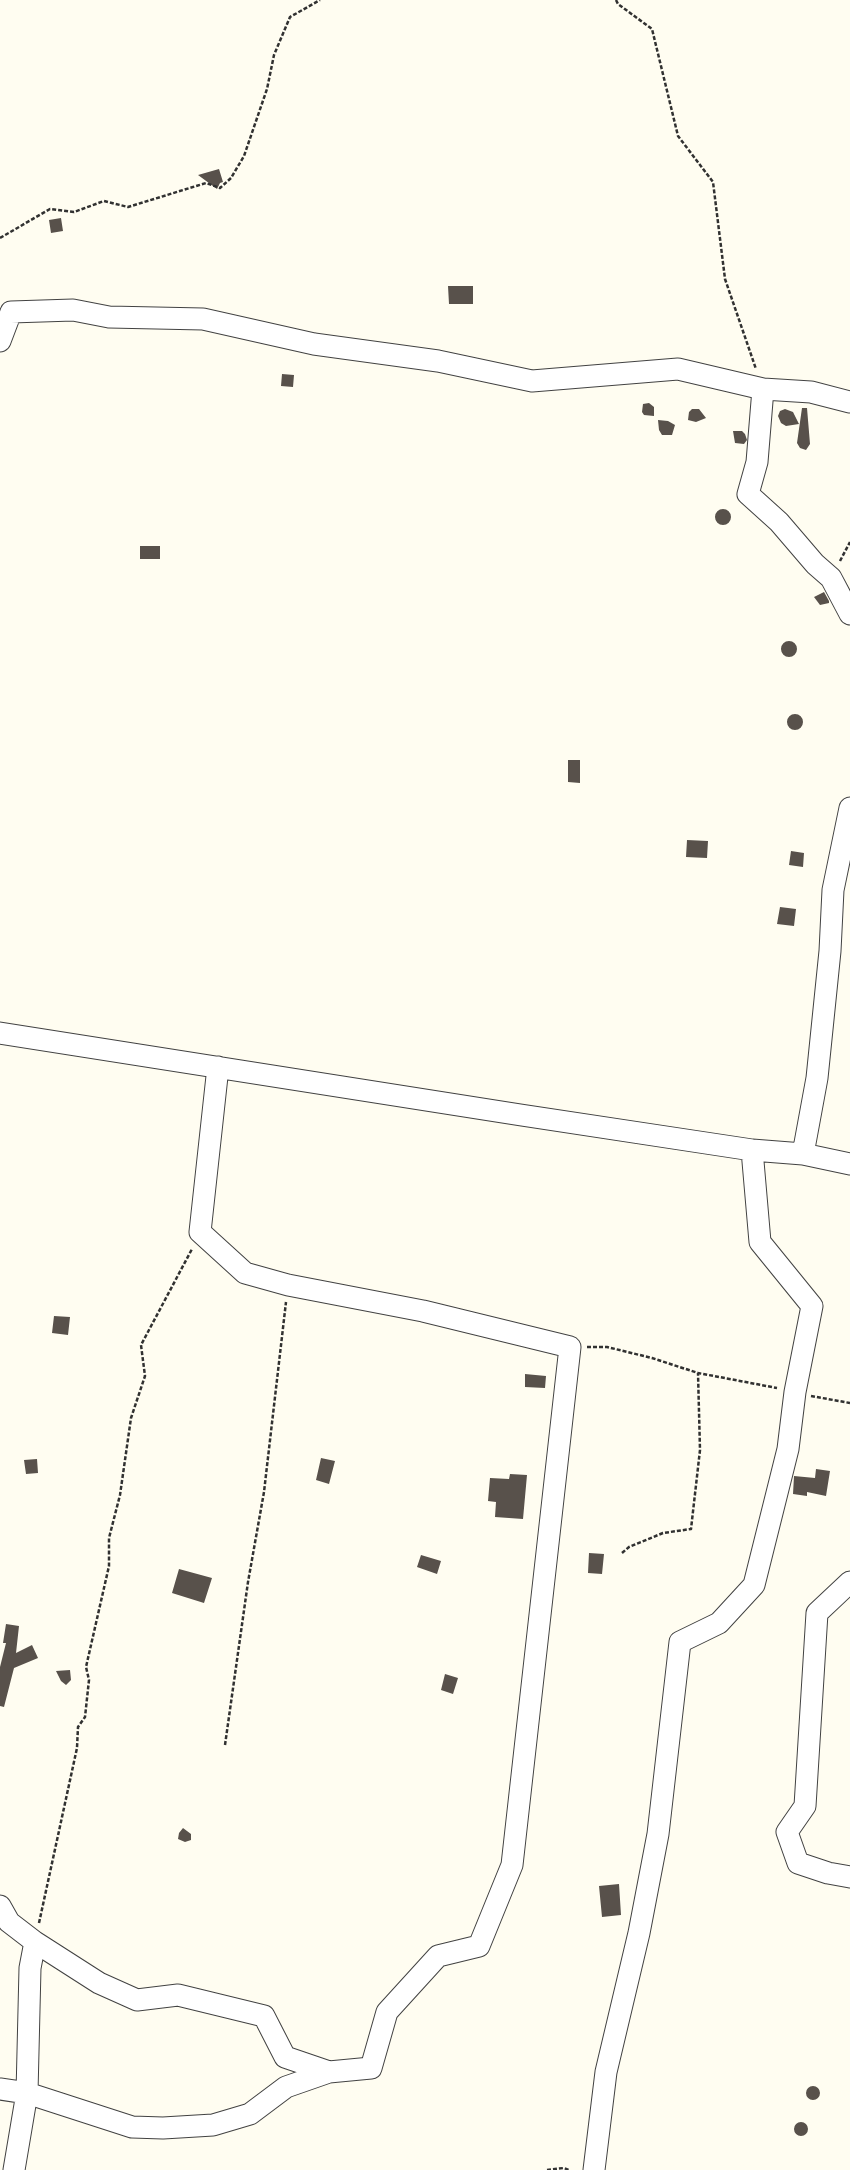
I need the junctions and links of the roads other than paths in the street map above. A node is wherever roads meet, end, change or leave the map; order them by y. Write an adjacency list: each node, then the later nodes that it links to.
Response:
1 (0, 341): 2 (street)
2 (763, 389): 3 (street); 4 (street)
3 (850, 402)
4 (850, 614)
5 (850, 808): 9 (street)
6 (0, 1033): 7 (street)
7 (218, 1067): 8 (street); 15 (street)
8 (752, 1150): 9 (street); 19 (street)
9 (802, 1154): 10 (street)
10 (850, 1164)
11 (850, 1582): 12 (street)
12 (850, 1877)
13 (0, 1906): 14 (street)
14 (35, 1942): 15 (street); 17 (street)
15 (329, 2072): 17 (street)
16 (0, 2089): 17 (street)
17 (27, 2094): 18 (street)
18 (14, 2170)
19 (594, 2170)

